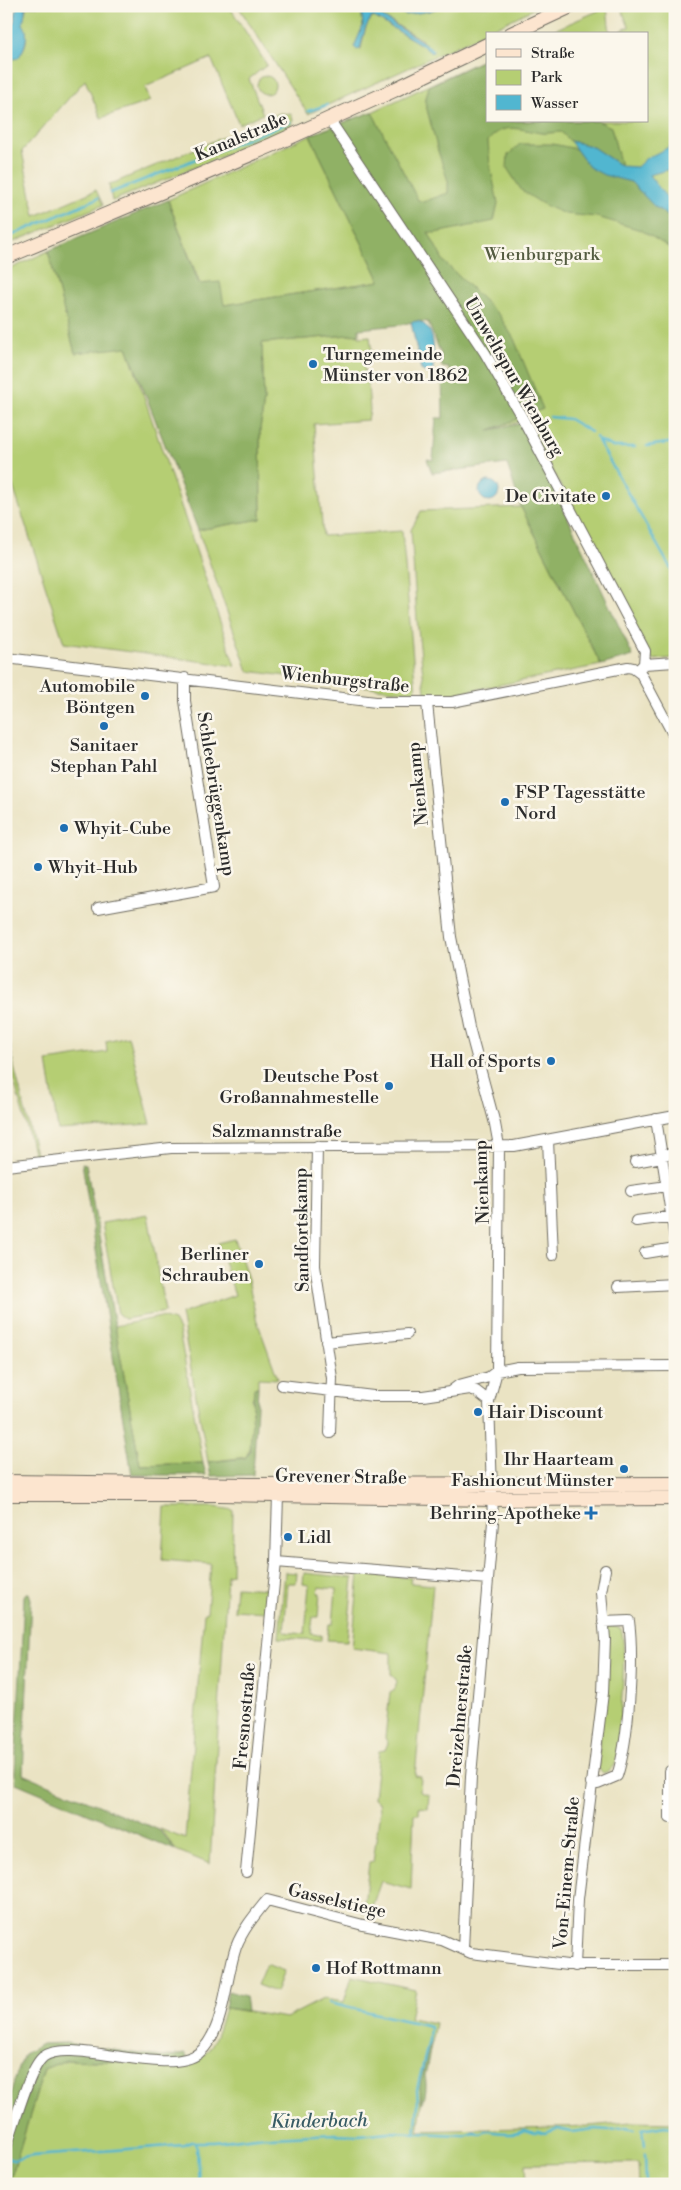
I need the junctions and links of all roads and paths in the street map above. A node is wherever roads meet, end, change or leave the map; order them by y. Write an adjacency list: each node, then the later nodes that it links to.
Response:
1 (571, 6): 2 (main road)
2 (515, 32)
3 (486, 45): 4 (main road, Kanalstraße)
4 (329, 119): 5 (main road, Kanalstraße); 8 (street, Umweltspur Wienburg)
5 (6, 257)
6 (6, 658): 9 (street, Wienburgstraße)
7 (675, 662): 8 (street, Wienburgstraße)
8 (641, 667): 10 (street, Wienburgstraße); 11 (street, Umweltspur Wienburg)
9 (185, 678): 10 (street, Wienburgstraße); 12 (street, Schleebrüggenkamp)
10 (427, 703): 17 (street, Nienkamp)
11 (675, 738)
12 (98, 908)
13 (675, 1116): 14 (street, Salzmannstraße)
14 (656, 1119): 15 (street, Salzmannstraße); 19 (street)
15 (548, 1140): 17 (street, Salzmannstraße); 29 (street)
16 (317, 1146): 17 (street, Salzmannstraße); 21 (street, Salzmannstraße); 33 (street, Sandfortskamp)
17 (499, 1146): 35 (street, Nienkamp)
18 (675, 1153): 19 (street)
19 (662, 1156): 20 (street); 22 (street)
20 (635, 1162)
21 (6, 1166)
22 (671, 1185): 23 (street); 24 (street)
23 (631, 1191)
24 (673, 1216): 25 (street); 26 (street)
25 (636, 1221)
26 (675, 1239)
27 (675, 1248): 28 (street)
28 (645, 1253)
29 (553, 1255)
30 (675, 1284): 31 (street)
31 (618, 1287)
32 (408, 1334): 33 (street)
33 (326, 1342): 37 (street, Sandfortskamp)
34 (675, 1366): 35 (street)
35 (498, 1371): 38 (street); 39 (street, Nienkamp)
36 (282, 1385): 37 (street)
37 (332, 1390): 38 (street); 40 (street, Sandfortskamp)
38 (451, 1391): 39 (street)
39 (489, 1401): 43 (street, Nienkamp)
40 (330, 1433)
41 (6, 1482): 43 (main road, Grevener Straße)
42 (675, 1484): 43 (main road, Grevener Straße)
43 (492, 1485): 47 (street, Dreizehnerstraße)
44 (6, 1494): 45 (main road, Grevener Straße)
45 (278, 1495): 47 (main road, Grevener Straße); 48 (street, Fresnostraße)
46 (675, 1498): 47 (main road, Grevener Straße)
47 (493, 1499): 50 (street, Dreizehnerstraße)
48 (276, 1562): 50 (street); 55 (street, Fresnostraße)
49 (605, 1570): 51 (street, Von-Einem-Straße)
50 (488, 1579): 56 (street, Dreizehnerstraße)
51 (603, 1622): 53 (street, Von-Einem-Straße); 53 (street, Von-Einem-Straße)
52 (670, 1771): 54 (street)
53 (591, 1783): 58 (street, Von-Einem-Straße)
54 (675, 1818)
55 (246, 1872)
56 (463, 1949): 58 (street, Gasselstiege); 59 (street, Gasselstiege)
57 (675, 1965): 58 (street, Gasselstiege)
58 (575, 1966)
59 (6, 2148)

